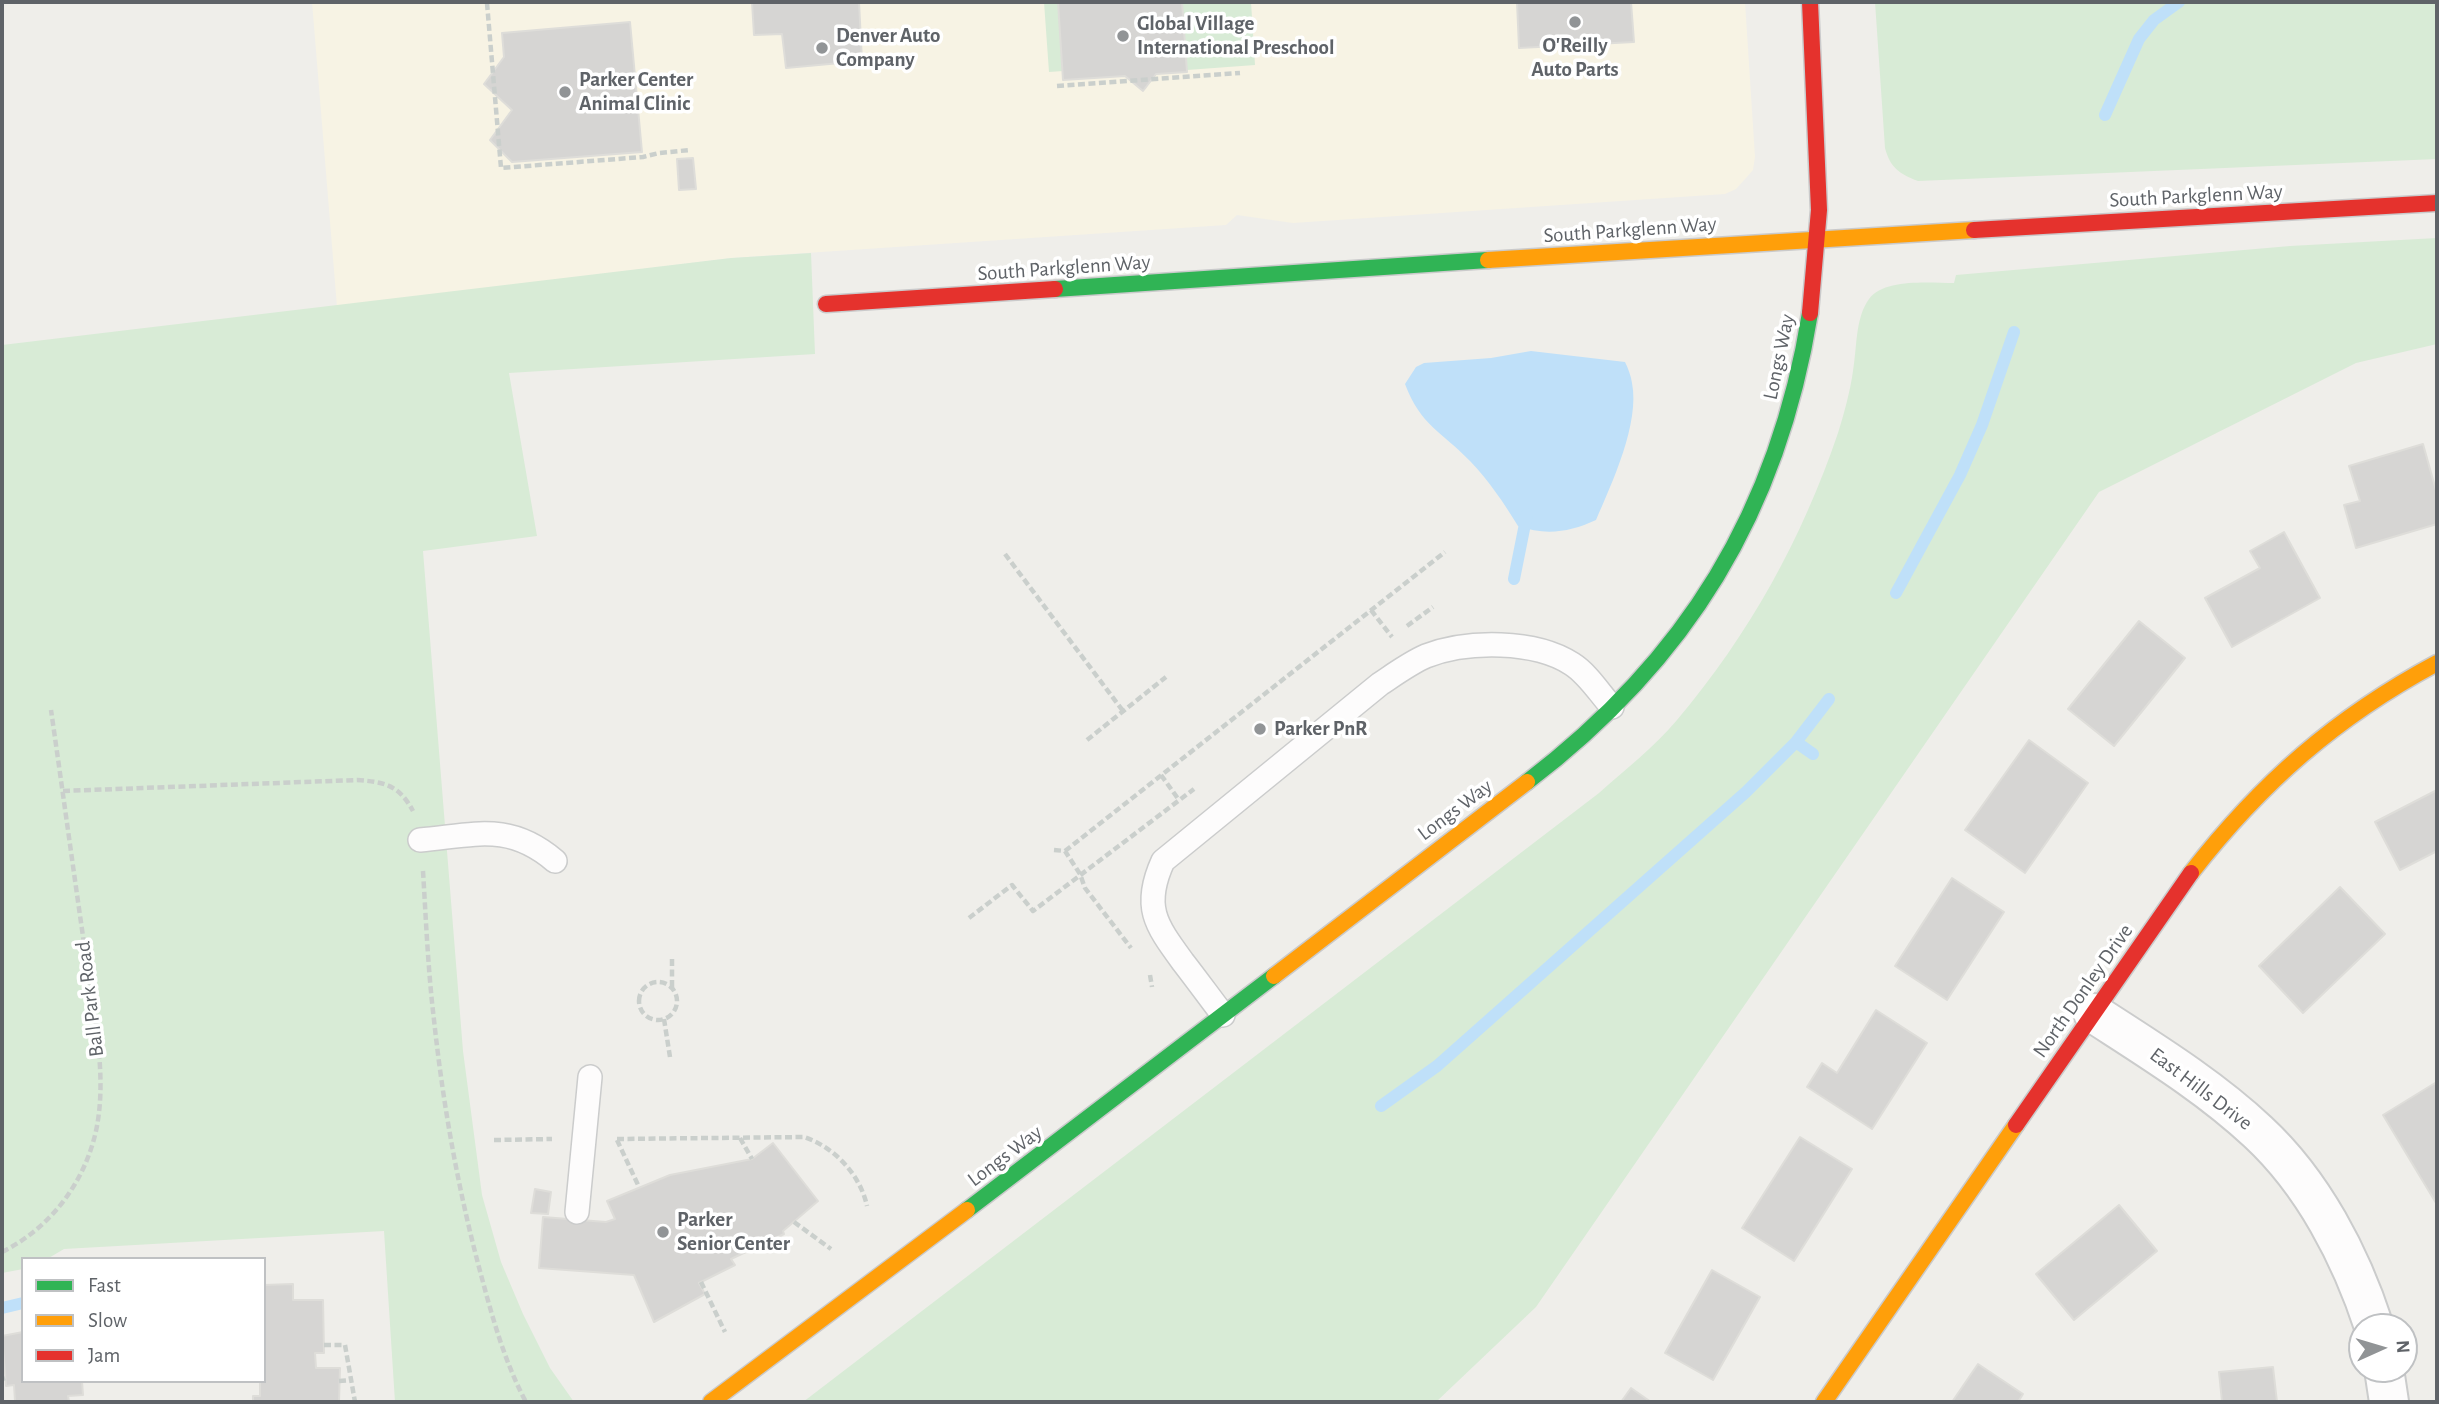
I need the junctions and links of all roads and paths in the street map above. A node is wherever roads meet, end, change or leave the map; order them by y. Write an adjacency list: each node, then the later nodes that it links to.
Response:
1 (1810, 2): 9 (street, Longs Way)
2 (487, 3): 7 (path)
3 (1240, 73): 4 (path)
4 (1057, 86)
5 (671, 105): 6 (path)
6 (638, 107)
7 (690, 150)
8 (2437, 204): 9 (street, South Parkglenn Way)
9 (1818, 239): 10 (street, South Parkglenn Way); 19 (street, Longs Way)
10 (825, 304)
11 (1445, 552): 14 (path)
12 (1005, 554): 21 (path)
13 (1433, 607): 15 (path)
14 (1371, 610): 15 (path); 23 (path)
15 (1392, 637): 16 (path)
16 (1382, 645)
17 (2437, 663): 38 (street, North Donley Drive)
18 (1166, 677): 21 (path)
19 (1612, 708): 39 (street, Longs Way); 39 (lane)
20 (51, 710): 25 (path, Ball Park Road)
21 (1123, 711): 22 (path)
22 (1087, 740)
23 (1161, 775): 26 (path); 29 (path)
24 (1201, 784): 26 (path)
25 (63, 791): 27 (path); 53 (path, Ball Park Road)
26 (1179, 800): 31 (path)
27 (420, 839): 30 (lane); 62 (path)
28 (1054, 850): 29 (path)
29 (1065, 851): 31 (path)
30 (555, 861)
31 (1080, 874): 32 (path); 33 (path)
32 (969, 918)
33 (1139, 958)
34 (672, 959): 37 (path)
35 (1147, 968): 36 (path)
36 (1152, 987)
37 (672, 988): 40 (path); 40 (path)
38 (2094, 1013): 55 (street, East Hills Drive); 64 (street, North Donley Drive)
39 (1223, 1016): 63 (street, Longs Way)
40 (664, 1019): 41 (path)
41 (670, 1057)
42 (590, 1077): 44 (lane)
43 (740, 1138): 45 (path); 47 (path); 49 (path)
44 (583, 1139): 45 (path); 46 (path); 50 (lane)
45 (617, 1139): 48 (path)
46 (494, 1140)
47 (752, 1159)
48 (639, 1187)
49 (866, 1206)
50 (577, 1212)
51 (794, 1222): 52 (path)
52 (831, 1249)
53 (2, 1252)
54 (701, 1282): 56 (path)
55 (2368, 1313)
56 (725, 1332)
57 (324, 1345): 58 (path)
58 (351, 1380): 59 (path); 61 (path)
59 (339, 1381)
60 (2386, 1383): 65 (street)
61 (355, 1402)
62 (526, 1402)
63 (711, 1402)
64 (1824, 1402)
65 (2389, 1402)

